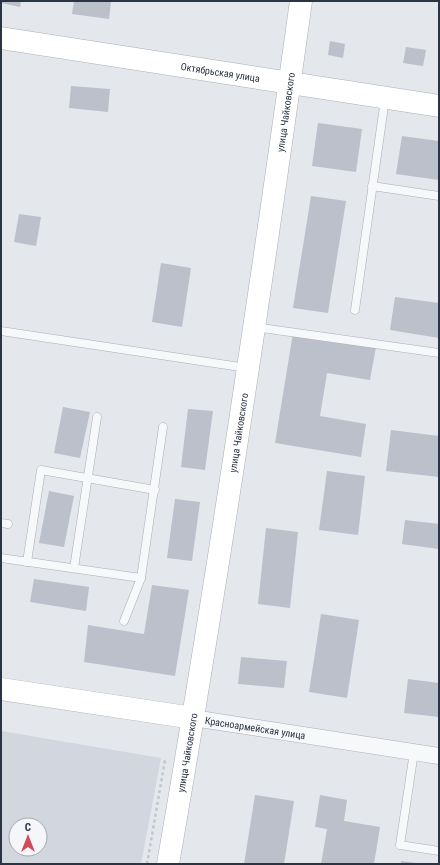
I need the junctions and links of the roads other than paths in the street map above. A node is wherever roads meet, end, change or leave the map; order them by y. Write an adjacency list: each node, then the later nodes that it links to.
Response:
1 (301, 1): 3 (main road, улица Чайковского)
2 (1, 38): 3 (main road, Октябрьская улица)
3 (290, 83): 4 (main road, Октябрьская улица); 9 (main road, улица Чайковского)
4 (385, 98): 5 (main road, Октябрьская улица); 6 (lane)
5 (439, 106)
6 (372, 186): 7 (lane); 8 (lane)
7 (439, 196)
8 (355, 310)
9 (254, 327): 11 (lane); 12 (main road, улица Чайковского)
10 (1, 331): 12 (lane)
11 (439, 353)
12 (247, 368): 23 (main road, улица Чайковского)
13 (97, 417): 15 (lane)
14 (163, 427): 16 (lane)
15 (88, 478): 16 (lane); 18 (lane); 19 (lane)
16 (155, 490): 20 (lane)
17 (1, 558): 18 (lane)
18 (27, 562): 19 (lane)
19 (74, 568): 20 (lane)
20 (141, 578): 21 (lane)
21 (124, 621)
22 (1, 689): 23 (main road, Красноармейская улица)
23 (193, 718): 24 (street, Красноармейская улица); 27 (main road, улица Чайковского)
24 (414, 752): 25 (street, Красноармейская улица); 26 (lane)
25 (439, 756)
26 (439, 851)
27 (168, 864)

